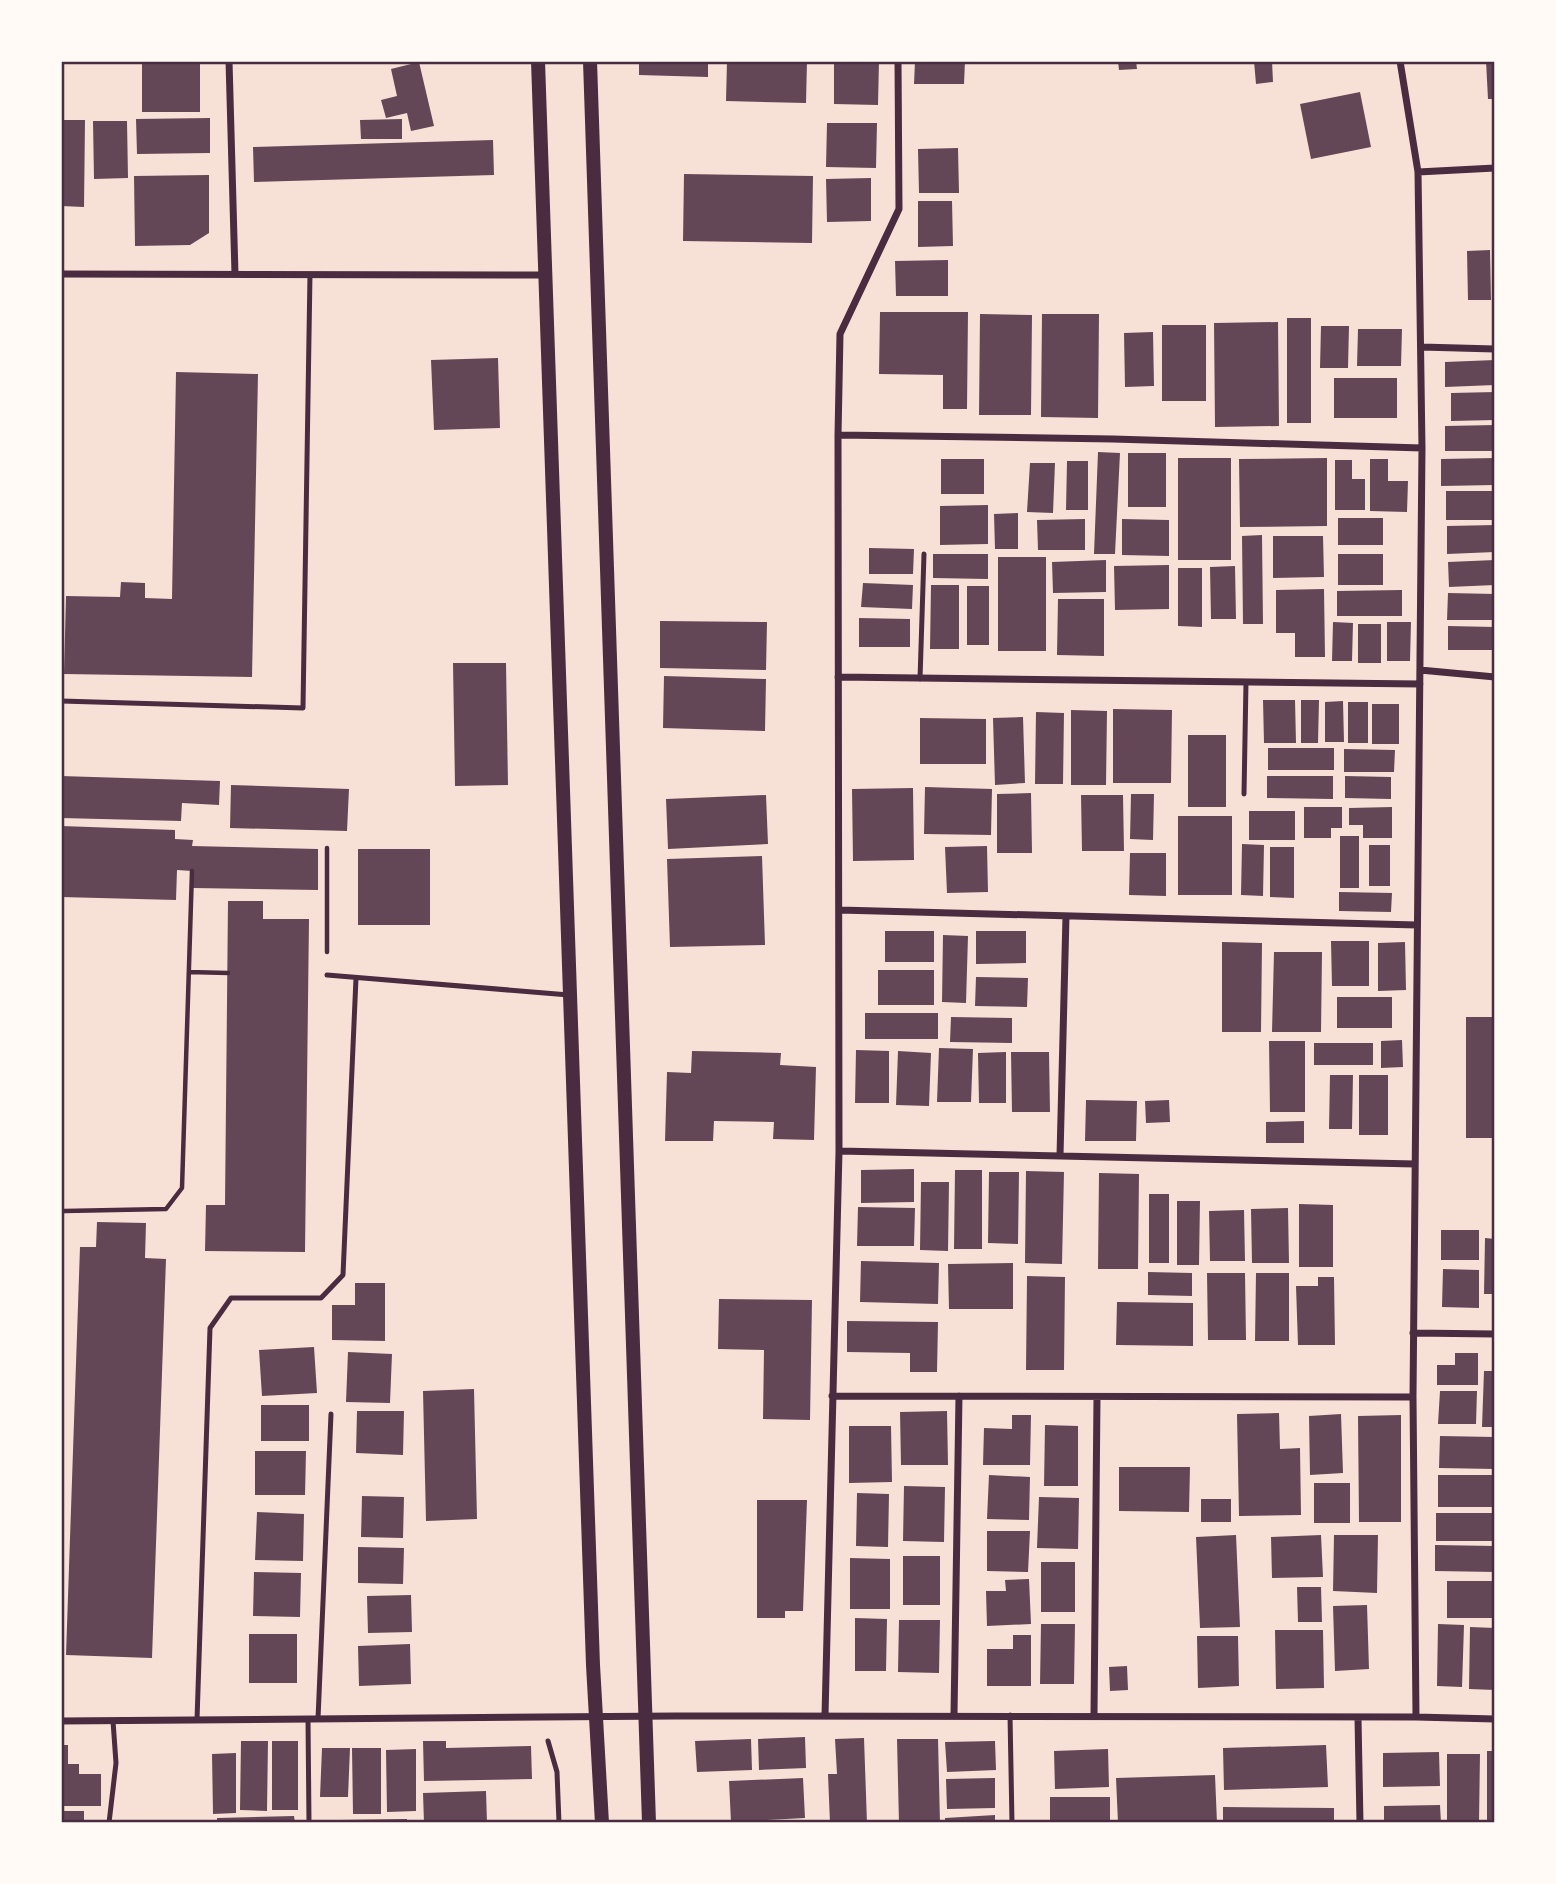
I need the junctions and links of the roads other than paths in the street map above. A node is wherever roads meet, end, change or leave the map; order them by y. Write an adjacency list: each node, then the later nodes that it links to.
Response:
1 (229, 61): 9 (street)
2 (538, 61): 11 (main road)
3 (590, 61): 45 (main road)
4 (898, 61): 14 (street)
5 (1400, 61): 7 (street)
6 (1495, 168): 7 (street)
7 (1418, 172): 12 (street)
8 (61, 274): 9 (street)
9 (235, 274): 10 (street)
10 (310, 274): 11 (street); 23 (lane)
11 (546, 275): 30 (main road)
12 (1421, 348): 13 (street); 15 (street)
13 (1495, 349)
14 (838, 435): 15 (street); 18 (street)
15 (1422, 448): 17 (street)
16 (924, 554): 20 (lane)
17 (1419, 670): 19 (street); 22 (street)
18 (838, 677): 20 (street); 25 (street)
19 (1495, 677)
20 (920, 679): 21 (street)
21 (1246, 682): 22 (street); 24 (lane)
22 (1419, 684): 27 (street)
23 (61, 701)
24 (1244, 794)
25 (839, 910): 26 (street); 31 (street)
26 (1066, 916): 27 (street); 32 (street)
27 (1417, 925): 33 (street)
28 (327, 975): 29 (lane)
29 (356, 978): 30 (lane); 52 (lane)
30 (572, 995): 47 (main road)
31 (839, 1151): 32 (street); 36 (street)
32 (1060, 1156): 33 (street)
33 (1415, 1164): 34 (street)
34 (1413, 1333): 35 (street); 39 (street)
35 (1495, 1335)
36 (832, 1396): 37 (street); 44 (street)
37 (959, 1396): 38 (street); 41 (street)
38 (1097, 1397): 39 (street); 43 (street)
39 (1413, 1397): 46 (street)
40 (331, 1414): 50 (lane)
41 (954, 1715): 42 (street); 44 (street)
42 (1010, 1715): 43 (street); 61 (lane)
43 (1094, 1715): 48 (street)
44 (825, 1716): 45 (street)
45 (644, 1717): 47 (street); 60 (main road)
46 (1416, 1717): 48 (street); 51 (street)
47 (598, 1718): 50 (street); 59 (main road)
48 (1358, 1718): 62 (street)
49 (308, 1719): 50 (street); 52 (street); 57 (lane)
50 (318, 1719)
51 (1495, 1719)
52 (197, 1720): 54 (street)
53 (61, 1721): 54 (street)
54 (113, 1721): 56 (lane)
55 (548, 1741): 58 (lane)
56 (109, 1823)
57 (309, 1823)
58 (559, 1823)
59 (602, 1823)
60 (649, 1823)
61 (1012, 1823)
62 (1360, 1823)

